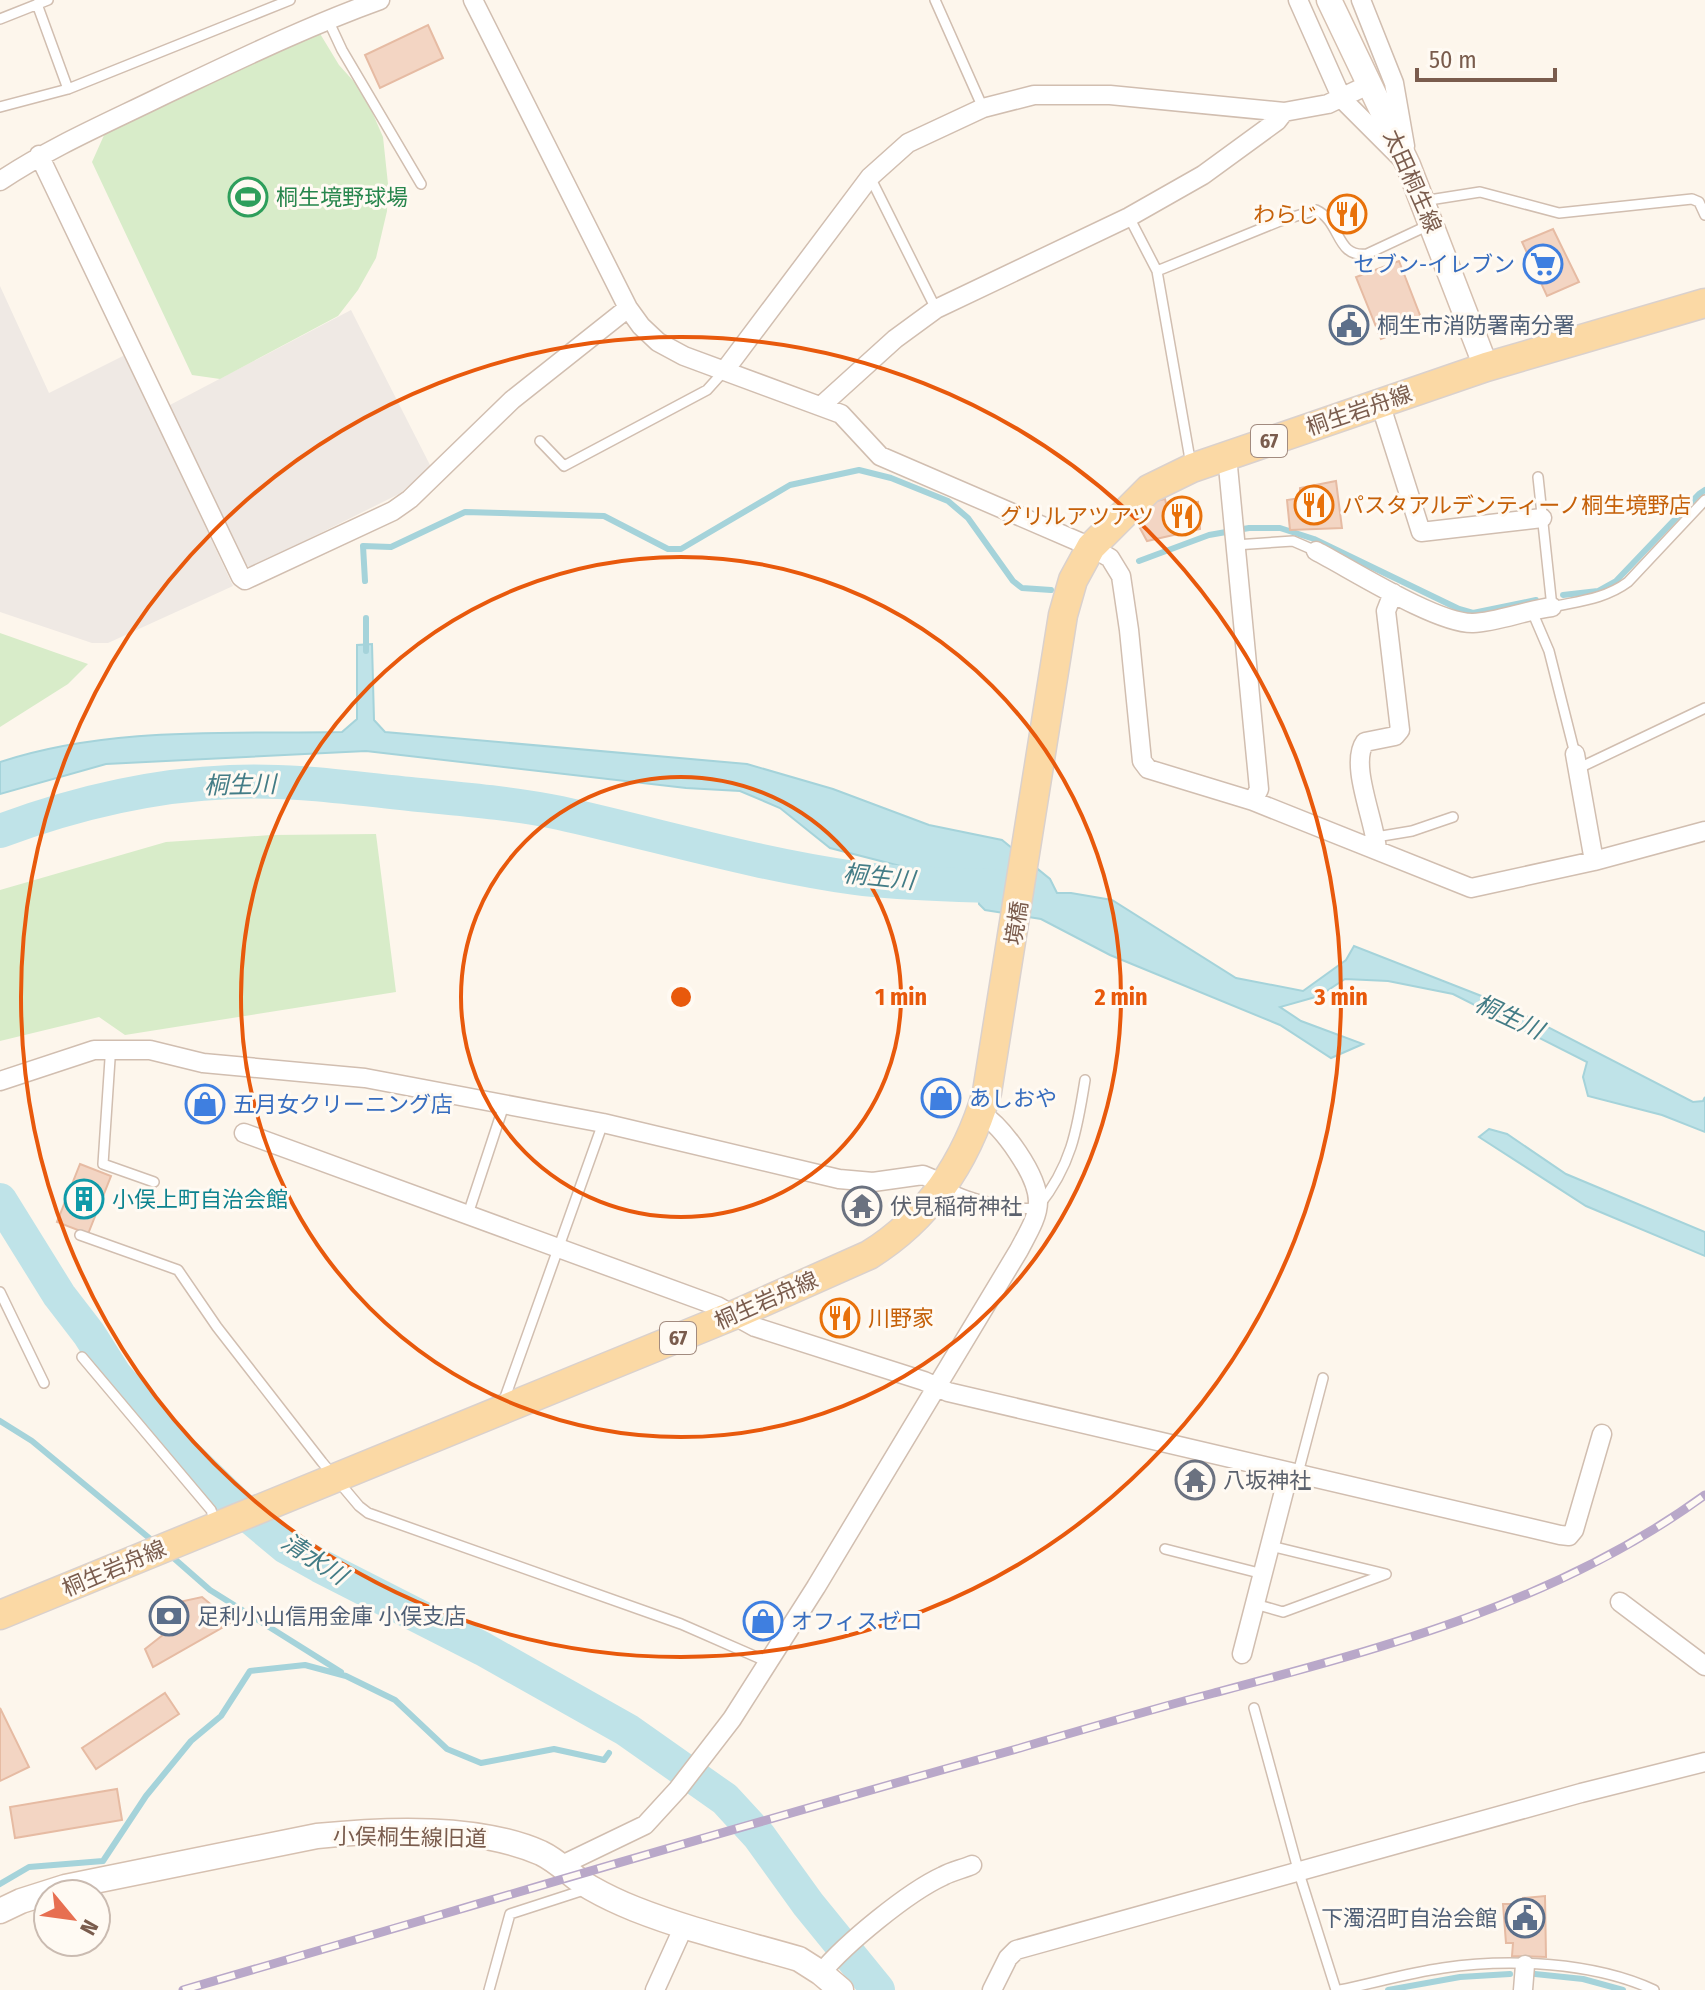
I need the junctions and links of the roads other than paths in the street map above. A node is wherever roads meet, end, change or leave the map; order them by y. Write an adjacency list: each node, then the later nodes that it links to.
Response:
1 (48, 0): 9 (lane)
2 (290, 0): 13 (lane)
3 (380, 0): 11 (street)
4 (473, 0): 28 (street)
5 (935, 0): 16 (lane)
6 (1298, 0): 14 (street)
7 (1329, 0): 12 (street, 太田桐生線)
8 (1361, 0): 19 (street)
9 (37, 4): 10 (lane); 13 (lane)
10 (0, 19)
11 (328, 19): 18 (street); 22 (lane)
12 (1368, 85): 14 (street); 19 (street, 太田桐生線)
13 (68, 89): 15 (lane)
14 (1342, 99): 17 (street); 19 (street)
15 (0, 107)
16 (983, 108): 17 (street); 20 (street)
17 (1284, 112): 25 (street)
18 (39, 155): 21 (street); 28 (street)
19 (1408, 165): 23 (street, 太田桐生線)
20 (870, 177): 29 (lane); 31 (street)
21 (0, 181)
22 (421, 184)
23 (1428, 212): 24 (lane); 26 (lane); 30 (street, 太田桐生線)
24 (1705, 215)
25 (1129, 217): 26 (lane); 29 (street)
26 (1157, 271): 36 (lane)
27 (1705, 303): 30 (main road, 桐生岩舟線 / 67)
28 (628, 308): 31 (street)
29 (936, 309): 33 (street)
30 (1486, 367): 32 (main road, 桐生岩舟線 / 67)
31 (725, 370): 33 (street); 34 (lane)
32 (1380, 403): 35 (main road, 桐生岩舟線 / 67); 39 (street)
33 (821, 406): 41 (street)
34 (540, 441)
35 (1227, 456): 36 (main road, 桐生岩舟線 / 67); 40 (street)
36 (1192, 468): 41 (main road, 桐生岩舟線 / 67)
37 (1538, 477): 39 (lane)
38 (1705, 500): 44 (lane)
39 (1542, 518): 44 (lane)
40 (1235, 545): 42 (lane); 49 (street)
41 (1091, 547): 48 (main road, 桐生岩舟線 / 67); 49 (street)
42 (1316, 551): 43 (street)
43 (1393, 593): 45 (street); 52 (street)
44 (1552, 607): 45 (street)
45 (1531, 609): 47 (lane)
46 (1705, 708): 47 (lane)
47 (1577, 761): 53 (street)
48 (1037, 786): 55 (main road, 境橋 / 67)
49 (1253, 801): 52 (street)
50 (1453, 817): 52 (lane)
51 (1705, 831): 53 (street)
52 (1377, 843): 53 (street)
53 (1594, 861)
54 (108, 1050): 57 (street); 58 (street); 62 (lane)
55 (994, 1060): 59 (main road, 桐生岩舟線 / 67)
56 (1085, 1080): 64 (lane)
57 (0, 1081)
58 (504, 1105): 60 (street); 65 (lane)
59 (981, 1113): 63 (main road, 桐生岩舟線 / 67); 64 (street)
60 (603, 1123): 63 (street); 67 (lane)
61 (244, 1133): 65 (street)
62 (154, 1182)
63 (942, 1183): 64 (lane); 69 (main road, 桐生岩舟線 / 67)
64 (1038, 1207): 73 (street)
65 (468, 1214): 67 (street)
66 (80, 1235): 77 (lane)
67 (559, 1246): 69 (street); 74 (lane)
68 (0, 1292): 72 (lane)
69 (734, 1315): 73 (street); 74 (main road, 桐生岩舟線 / 67)
70 (82, 1357): 78 (lane)
71 (1323, 1378): 76 (lane)
72 (44, 1383)
73 (935, 1387): 76 (street); 86 (street)
74 (500, 1411): 77 (main road, 桐生岩舟線 / 67)
75 (1602, 1434): 76 (street)
76 (1294, 1472): 79 (street)
77 (335, 1477): 78 (main road, 桐生岩舟線 / 67); 86 (lane)
78 (222, 1523): 84 (main road, 桐生岩舟線 / 67)
79 (1271, 1546): 81 (street); 83 (lane)
80 (1165, 1549): 81 (lane)
81 (1263, 1574): 83 (street)
82 (1620, 1602): 87 (street)
83 (1255, 1604): 85 (street)
84 (0, 1615)
85 (1242, 1654)
86 (768, 1662): 90 (street)
87 (1705, 1666)
88 (1254, 1708): 92 (lane)
89 (1705, 1762): 92 (street)
90 (562, 1865): 93 (street, 小俣桐生線旧道); 94 (street, 小俣桐生線旧道)
91 (972, 1865): 97 (street)
92 (1299, 1873): 101 (street); 102 (lane)
93 (590, 1888): 95 (street, 小俣桐生線旧道); 98 (lane)
94 (0, 1911)
95 (684, 1926): 97 (street, 小俣桐生線旧道); 99 (street)
96 (1525, 1965): 102 (lane); 103 (street); 104 (lane)
97 (826, 1967): 100 (street, 小俣桐生線旧道)
98 (489, 1990)
99 (655, 1990)
100 (841, 1990)
101 (992, 1990)
102 (1338, 1990)
103 (1523, 1990)
104 (1654, 1990)

